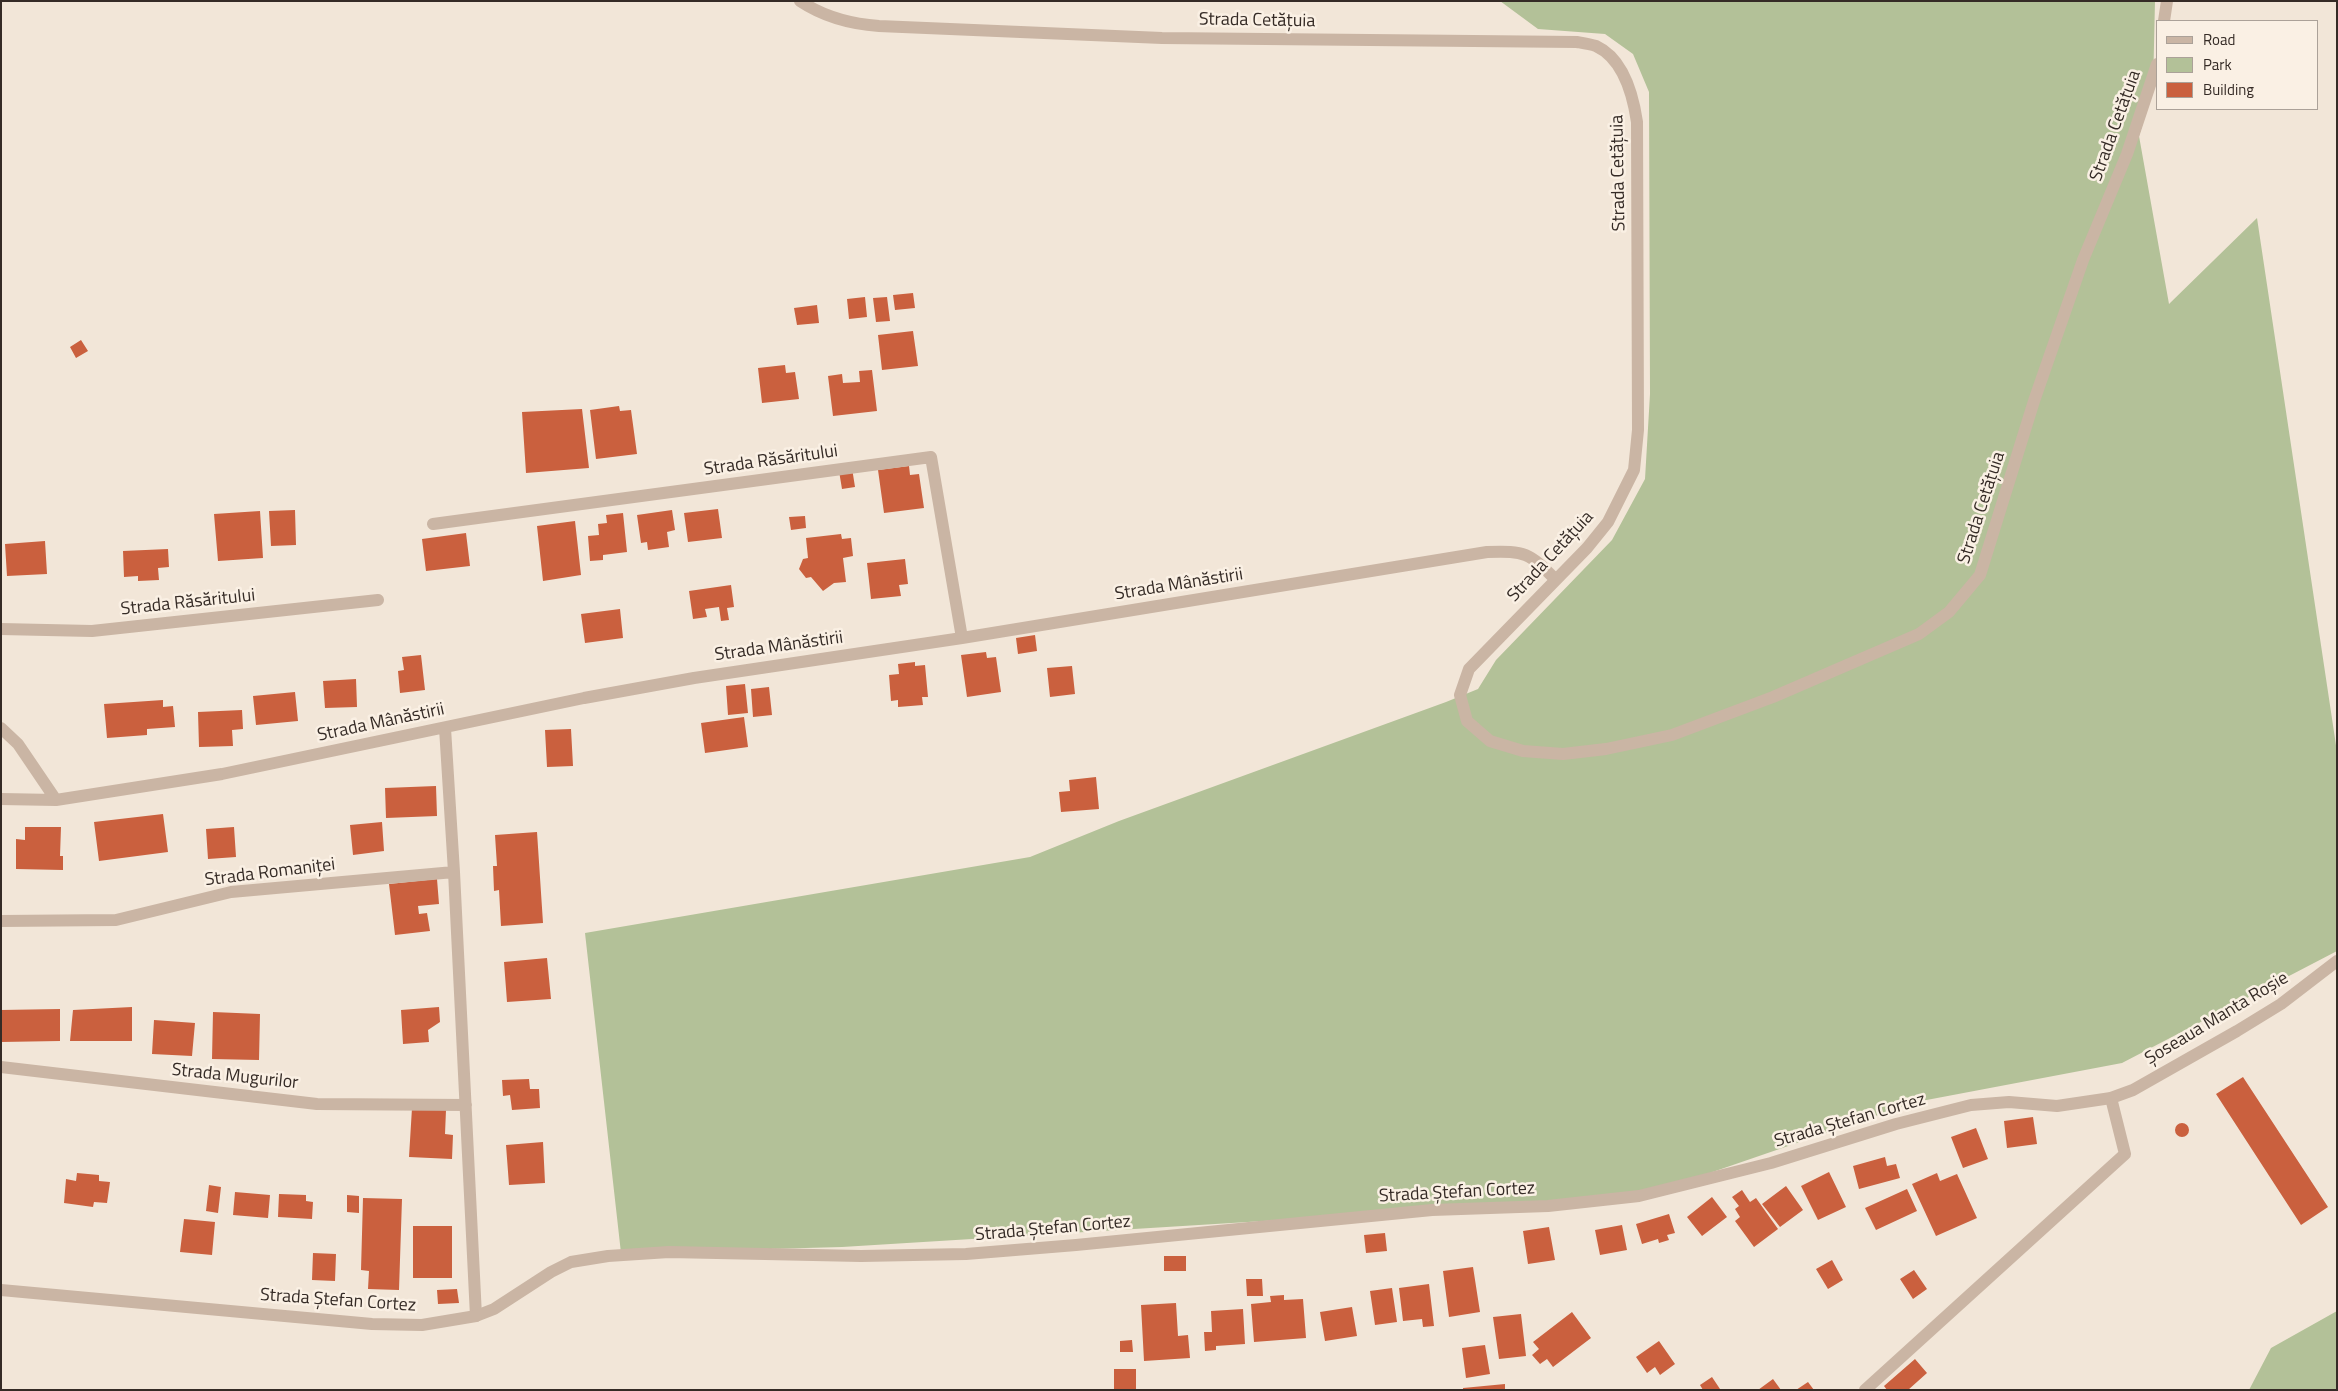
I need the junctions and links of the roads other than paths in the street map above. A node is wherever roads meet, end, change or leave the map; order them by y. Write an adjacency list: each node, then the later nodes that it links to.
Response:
1 (800, 1): 6 (street, Strada Cetățuia)
2 (2168, 1): 3 (street)
3 (2164, 20)
4 (2156, 67): 6 (street, Strada Cetățuia)
5 (433, 524): 9 (street, Strada Răsăritului)
6 (1556, 580): 9 (street, Strada Mânăstirii)
7 (378, 600): 8 (street, Strada Răsăritului)
8 (1, 629)
9 (962, 638): 11 (street, Strada Mânăstirii)
10 (1, 728): 13 (street)
11 (445, 728): 13 (street, Strada Mânăstirii); 14 (street)
12 (1, 800): 13 (street, Strada Mânăstirii)
13 (56, 800)
14 (454, 872): 15 (street, Strada Romaniței); 19 (street)
15 (1, 921)
16 (2337, 962): 18 (street, Șoseaua Manta Roșie)
17 (1, 1067): 19 (street, Strada Mugurilor)
18 (2111, 1098): 21 (street, Strada Ștefan Cortez); 22 (street)
19 (466, 1105): 21 (street)
20 (1, 1290): 21 (street, Strada Ștefan Cortez)
21 (476, 1316)
22 (1865, 1390)

